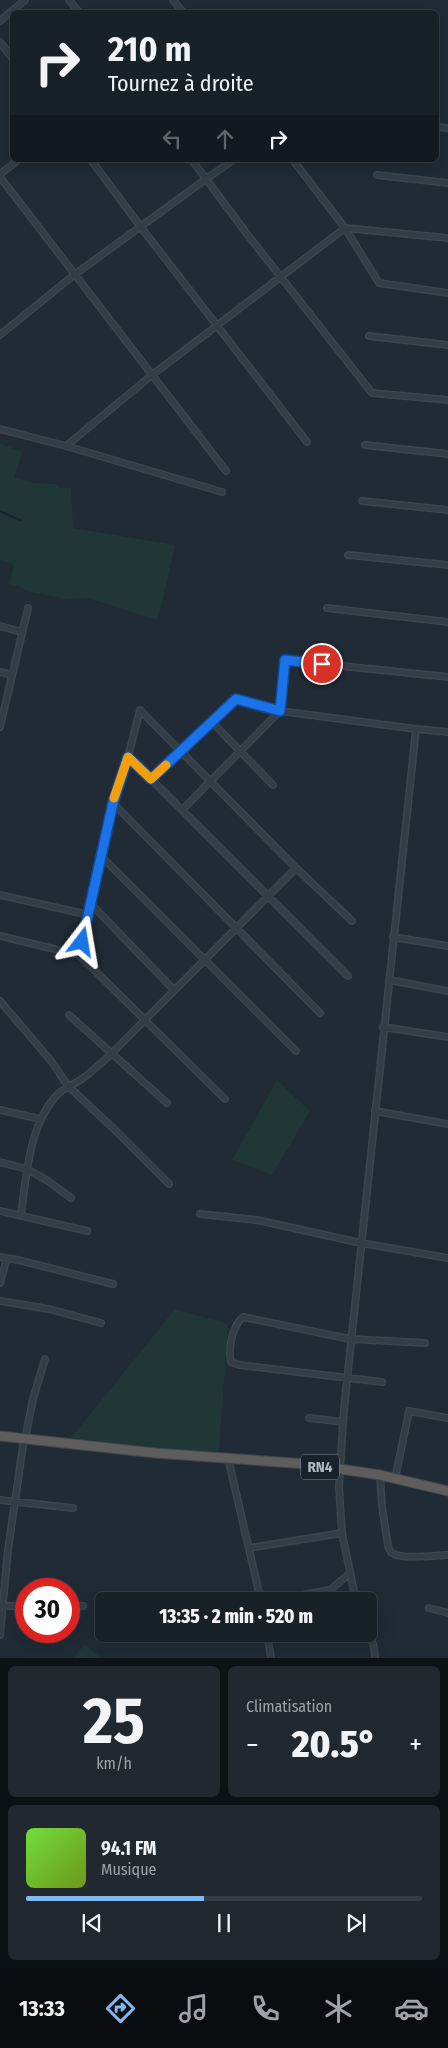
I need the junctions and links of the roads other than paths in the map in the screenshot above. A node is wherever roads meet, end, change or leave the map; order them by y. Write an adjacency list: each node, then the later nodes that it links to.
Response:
1 (25, 0): 3 (street)
2 (173, 0): 4 (street)
3 (13, 10)
4 (181, 10)
5 (10, 13): 6 (street)
6 (0, 21)
7 (0, 42): 8 (street)
8 (10, 55)
9 (16, 162): 14 (street)
10 (92, 162): 18 (street)
11 (193, 162): 16 (street)
12 (229, 162): 16 (street)
13 (295, 162): 19 (street)
14 (0, 175): 21 (street)
15 (377, 175): 17 (street)
16 (206, 179): 18 (street); 22 (street)
17 (448, 183)
18 (140, 226): 21 (street); 24 (street)
19 (345, 228): 20 (street); 22 (street); 23 (street)
20 (448, 238)
21 (74, 275): 25 (street); 28 (street)
22 (281, 277): 24 (street); 29 (street)
23 (448, 293)
24 (217, 325): 28 (street); 31 (street)
25 (0, 334)
26 (369, 336): 27 (street)
27 (448, 345)
28 (152, 375): 33 (street); 35 (street)
29 (448, 400)
30 (0, 429): 33 (street)
31 (307, 442)
32 (365, 445): 34 (street)
33 (66, 446): 36 (street)
34 (448, 454)
35 (226, 471)
36 (222, 492)
37 (362, 501): 38 (street)
38 (448, 510)
39 (348, 555): 40 (street)
40 (448, 565)
41 (28, 608): 45 (street)
42 (327, 608): 43 (street)
43 (448, 622)
44 (0, 626): 45 (street)
45 (22, 632): 47 (street)
46 (0, 672): 47 (street)
47 (12, 675): 50 (street)
48 (448, 677): 49 (street)
49 (280, 711): 51 (street); 53 (street); 56 (street)
50 (1, 720): 52 (street)
51 (212, 722): 55 (street); 56 (street)
52 (0, 727)
53 (416, 729): 54 (street); 72 (street)
54 (448, 732)
55 (181, 750): 57 (street); 58 (street); 59 (street)
56 (241, 752): 59 (street); 60 (street)
57 (128, 757): 58 (street); 61 (street)
58 (151, 779): 62 (street)
59 (212, 782): 62 (street); 64 (street)
60 (273, 785)
61 (113, 803): 63 (street); 70 (street)
62 (182, 810): 66 (street)
63 (101, 856): 67 (street); 75 (street)
64 (296, 868): 66 (street); 69 (street)
65 (0, 895): 68 (street)
66 (267, 897): 70 (street); 76 (street)
67 (90, 904): 68 (street); 78 (street)
68 (89, 915): 74 (street)
69 (352, 921)
70 (237, 929): 75 (street); 81 (street)
71 (0, 936): 74 (street)
72 (393, 937): 73 (street); 77 (street)
73 (448, 946)
74 (79, 955): 83 (street)
75 (204, 959): 78 (street); 86 (street)
76 (348, 976)
77 (389, 980): 79 (street); 84 (street)
78 (174, 990): 83 (street)
79 (448, 991)
80 (0, 1001): 88 (street)
81 (320, 1013)
82 (69, 1015): 87 (street)
83 (145, 1020): 87 (street); 89 (street)
84 (383, 1027): 85 (street); 92 (street)
85 (448, 1037)
86 (296, 1051)
87 (112, 1054): 88 (street); 90 (street)
88 (68, 1086): 93 (street); 97 (street)
89 (225, 1099)
90 (167, 1103)
91 (0, 1110): 93 (street)
92 (375, 1111): 94 (street); 103 (street)
93 (40, 1118): 96 (street)
94 (448, 1124)
95 (0, 1162): 96 (street)
96 (28, 1169): 98 (street); 101 (street)
97 (169, 1184)
98 (70, 1198)
99 (0, 1212): 101 (street)
100 (200, 1214): 103 (street)
101 (20, 1216): 102 (street)
102 (87, 1231)
103 (361, 1243): 106 (street); 111 (street)
104 (0, 1257): 105 (street)
105 (7, 1258): 107 (street); 108 (street)
106 (448, 1258)
107 (0, 1283)
108 (113, 1284)
109 (0, 1301): 110 (street)
110 (101, 1323)
111 (350, 1339): 112 (street); 114 (street); 114 (street)
112 (425, 1343)
113 (45, 1359): 120 (street)
114 (348, 1378): 115 (street); 118 (street)
115 (382, 1382)
116 (309, 1418): 118 (street)
117 (448, 1418): 124 (street)
118 (343, 1422): 122 (street)
119 (0, 1436): 120 (highway, RN4)
120 (25, 1439): 121 (highway, RN4); 127 (street)
121 (228, 1458): 122 (highway, RN4); 130 (street)
122 (340, 1470): 123 (highway, RN4); 129 (street)
123 (380, 1475): 124 (highway, RN4); 131 (street)
124 (395, 1479): 125 (highway, RN4)
125 (448, 1491)
126 (0, 1500): 127 (street)
127 (16, 1501): 128 (street); 136 (street)
128 (73, 1508)
129 (342, 1532): 130 (street); 132 (street)
130 (249, 1548): 133 (street)
131 (448, 1555)
132 (350, 1573): 134 (street); 135 (street)
133 (259, 1592)
134 (316, 1592)
135 (354, 1592)
136 (2, 1606): 137 (street); 140 (street)
137 (15, 1606)
138 (429, 1608): 139 (street)
139 (448, 1613)
140 (0, 1635)
141 (268, 1642): 143 (street)
142 (372, 1642): 144 (street)
143 (271, 1658)
144 (375, 1658)

